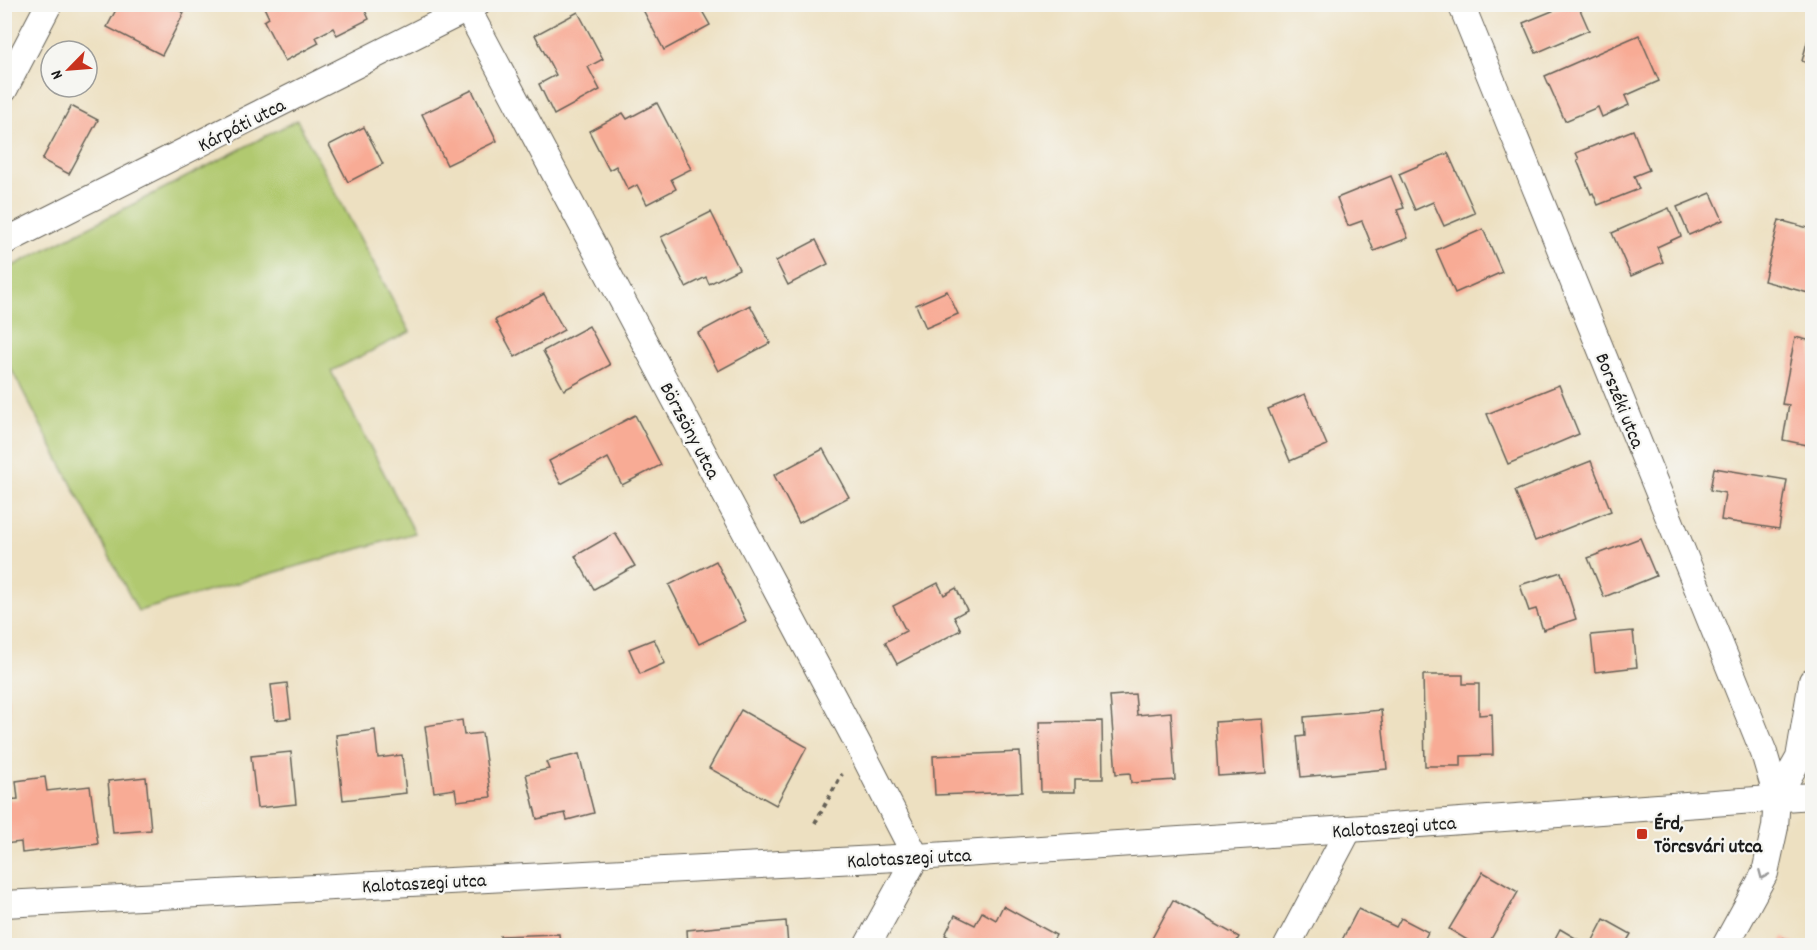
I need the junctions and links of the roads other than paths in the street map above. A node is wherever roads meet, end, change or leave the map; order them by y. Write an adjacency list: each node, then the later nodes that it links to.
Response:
1 (49, 4): 4 (street)
2 (1461, 4): 8 (street, Borszéki utca)
3 (469, 6): 5 (street, Kárpáti utca); 10 (street, Börzsöny utca)
4 (4, 90)
5 (4, 242)
6 (1812, 681): 8 (street)
7 (1812, 796): 8 (street, Kalotaszegi utca)
8 (1777, 797): 9 (street, Kalotaszegi utca); 14 (street, one-way to 14)
9 (1349, 830): 10 (street, Kalotaszegi utca); 13 (street)
10 (916, 857): 11 (street, Kalotaszegi utca); 12 (street)
11 (4, 904)
12 (867, 945)
13 (1287, 945)
14 (1725, 945)

